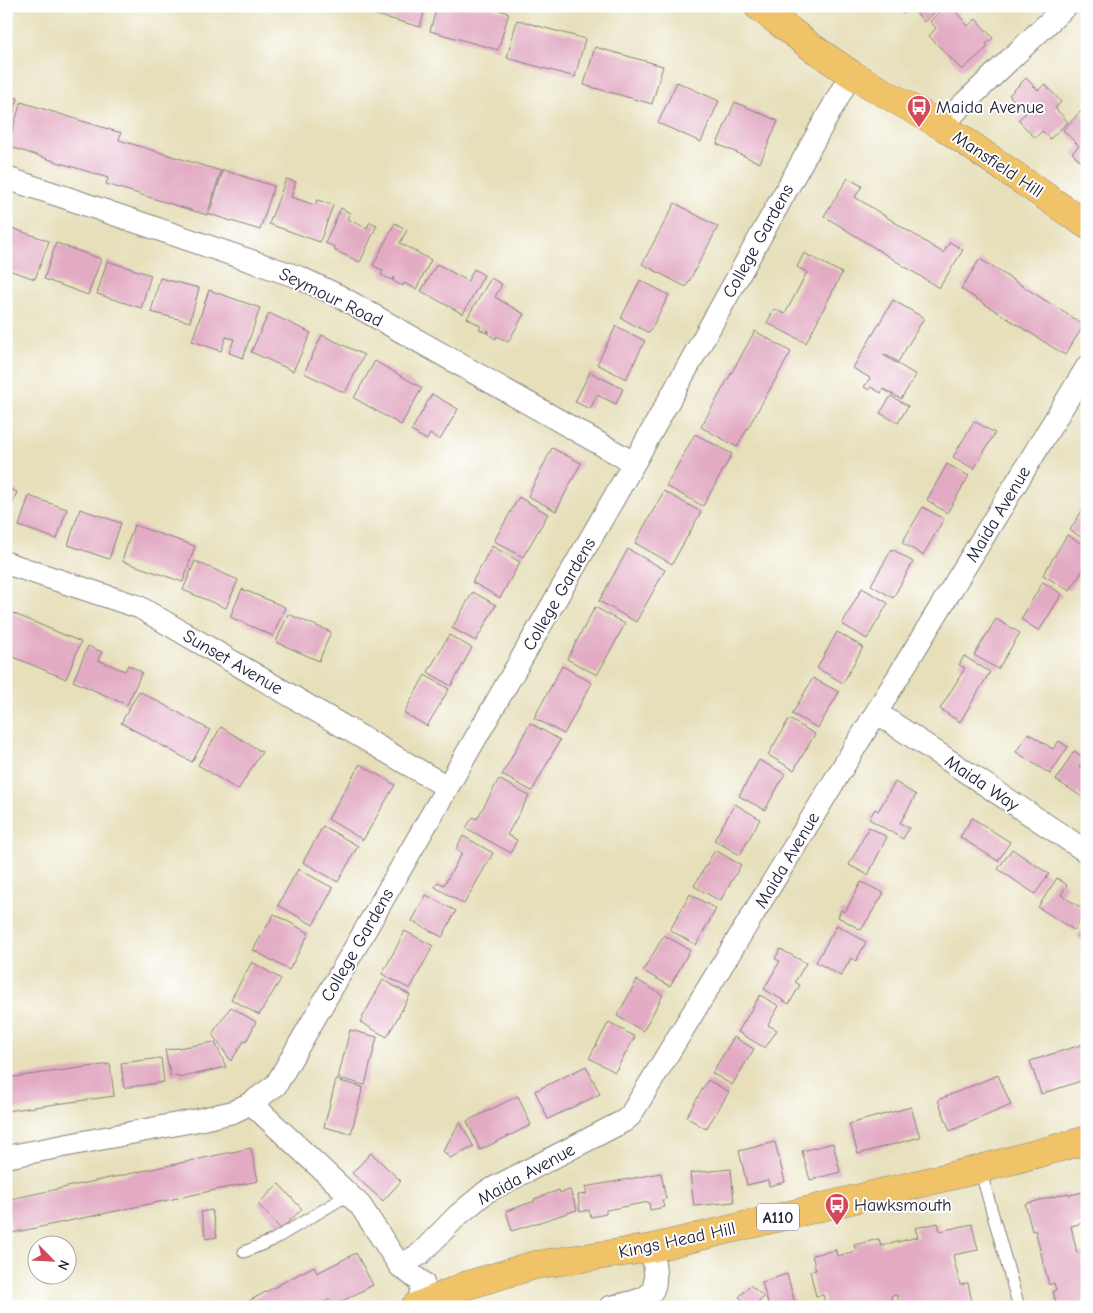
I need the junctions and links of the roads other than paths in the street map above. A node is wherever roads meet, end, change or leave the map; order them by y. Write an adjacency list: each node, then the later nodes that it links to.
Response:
1 (758, 6): 3 (main road, Mansfield Hill)
2 (1066, 6): 4 (street)
3 (851, 74): 4 (main road, Mansfield Hill); 8 (street, College Gardens)
4 (944, 127): 6 (main road, Mansfield Hill)
5 (6, 178): 8 (street, Seymour Road)
6 (1087, 225)
7 (1087, 367): 10 (street, Maida Avenue)
8 (634, 463): 11 (street, College Gardens)
9 (6, 562): 11 (street, Sunset Avenue)
10 (877, 713): 12 (street, Maida Way); 20 (street, Maida Avenue)
11 (447, 788): 13 (street, College Gardens)
12 (1087, 852)
13 (251, 1103): 15 (street, College Gardens); 17 (street)
14 (1087, 1140): 16 (main road, Kings Head Hill / A110)
15 (6, 1157)
16 (980, 1169): 18 (main road, Kings Head Hill / A110); 23 (lane)
17 (348, 1195): 19 (lane); 20 (street)
18 (652, 1248): 21 (main road, Kings Head Hill / A110); 22 (street)
19 (244, 1252)
20 (400, 1266): 21 (street)
21 (416, 1306)
22 (610, 1307)
23 (1019, 1307)

